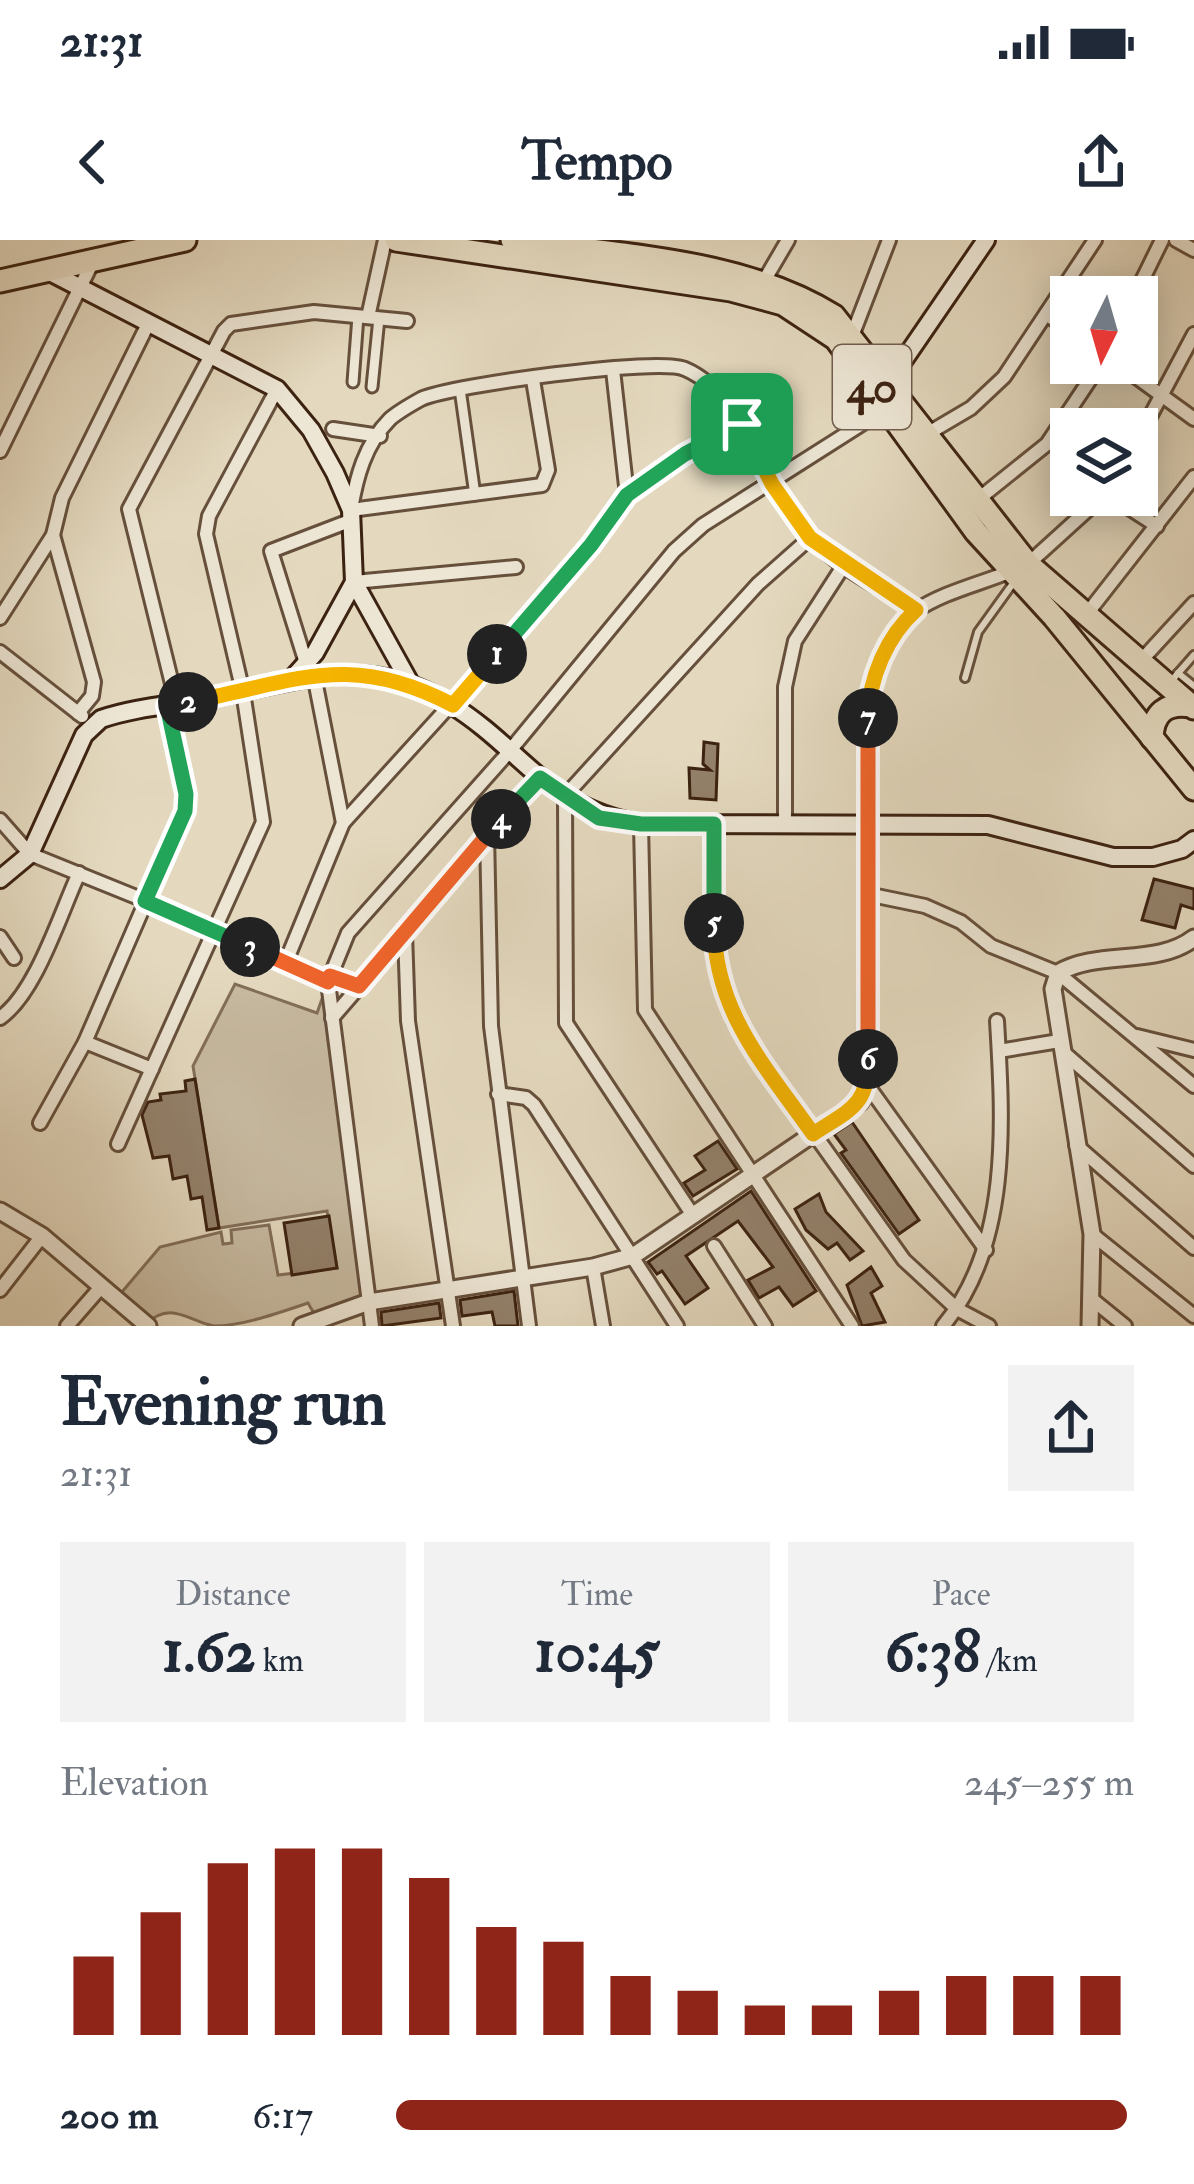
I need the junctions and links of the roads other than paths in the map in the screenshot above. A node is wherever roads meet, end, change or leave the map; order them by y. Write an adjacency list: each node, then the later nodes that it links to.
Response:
1 (184, 240): 13 (highway)
2 (386, 240): 20 (street)
3 (396, 240): 37 (highway, 40)
4 (512, 240): 11 (highway, 40)
5 (788, 240): 16 (street)
6 (889, 240): 25 (street)
7 (986, 240): 30 (main road)
8 (1095, 240): 19 (street)
9 (1162, 240): 15 (street)
10 (1176, 240): 12 (street)
11 (606, 247): 16 (highway, 40)
12 (1194, 250)
13 (94, 260): 14 (highway); 18 (street)
14 (43, 269): 17 (highway); 18 (main road)
15 (1144, 276)
16 (764, 281): 25 (highway, 40)
17 (0, 282)
18 (80, 288): 23 (main road); 44 (street)
19 (1046, 314): 21 (street); 42 (street)
20 (368, 317): 22 (street); 26 (street); 29 (street); 33 (street)
21 (1050, 317)
22 (407, 321)
23 (148, 324): 26 (main road); 54 (street)
24 (1194, 334): 36 (street)
25 (852, 336): 30 (highway, 40)
26 (213, 357): 34 (main road); 73 (street)
27 (613, 370): 28 (street); 40 (street); 48 (street)
28 (532, 380): 35 (street); 47 (street)
29 (353, 382)
30 (888, 383): 42 (highway, 40)
31 (1087, 384): 49 (street)
32 (1146, 384): 36 (street)
33 (372, 387)
34 (277, 389): 50 (main road); 71 (street)
35 (460, 389): 43 (street); 47 (street)
36 (1162, 396): 38 (street); 39 (street)
37 (888, 407): 46 (street); 58 (highway, 40)
38 (1155, 408)
39 (1194, 419)
40 (742, 424): 46 (street); 48 (street)
41 (333, 429): 43 (street)
42 (927, 434): 49 (highway, 40)
43 (380, 436): 50 (street)
44 (0, 452)
45 (1194, 477): 53 (street)
46 (772, 484): 55 (street); 77 (street)
47 (475, 495): 50 (street)
48 (627, 495): 74 (street)
49 (976, 501): 58 (highway, 40)
50 (352, 515): 59 (main road); 67 (street)
51 (1083, 516): 58 (street)
52 (1141, 516): 53 (street)
53 (1157, 526): 62 (street)
54 (53, 535): 63 (street); 75 (street)
55 (810, 538): 56 (street); 80 (street)
56 (844, 565): 61 (street); 86 (street)
57 (517, 566): 59 (street)
58 (1018, 572): 61 (street); 62 (highway, 40); 68 (lane); 76 (highway, 40)
59 (354, 583): 67 (main road); 70 (main road)
60 (1194, 603): 66 (street)
61 (916, 610): 82 (street)
62 (1085, 616): 66 (highway, 40)
63 (0, 618)
64 (0, 652): 75 (street)
65 (1194, 655): 69 (lane)
66 (1138, 664): 69 (highway, 40)
67 (310, 669): 70 (main road); 71 (main road); 83 (street)
68 (965, 678)
69 (1172, 680): 72 (highway, 40)
70 (410, 682): 74 (main road)
71 (243, 692): 73 (main road); 94 (street)
72 (1193, 700): 76 (highway)
73 (172, 705): 75 (main road); 93 (street)
74 (453, 705): 77 (main road); 83 (street)
75 (85, 719): 89 (main road)
76 (1152, 738): 79 (highway, 40)
77 (508, 753): 78 (main road); 101 (street)
78 (540, 778): 80 (main road); 87 (street)
79 (1194, 789)
80 (565, 796): 84 (main road); 122 (street)
81 (0, 820): 89 (street)
82 (867, 822): 86 (main road); 88 (main road); 92 (street)
83 (343, 823): 99 (street)
84 (641, 824): 85 (main road); 120 (street)
85 (714, 824): 86 (main road); 116 (street)
86 (785, 825)
87 (488, 834): 95 (street); 114 (street)
88 (1194, 840)
89 (30, 854): 90 (street); 91 (main road)
90 (79, 873): 93 (street); 103 (street)
91 (0, 879)
92 (867, 894): 100 (street); 112 (street)
93 (145, 901): 94 (street); 107 (street)
94 (213, 928): 99 (street); 111 (street)
95 (405, 933): 102 (street); 132 (street)
96 (0, 938): 98 (street)
97 (1194, 938): 100 (street)
98 (14, 958)
99 (285, 964): 101 (street)
100 (1058, 973): 106 (street); 108 (street)
101 (329, 979): 102 (street); 104 (street)
102 (359, 986): 104 (street)
103 (0, 1018)
104 (332, 1018): 135 (street)
105 (997, 1022): 110 (street)
106 (1131, 1034): 109 (street); 113 (street)
107 (85, 1042): 111 (street); 115 (street)
108 (1060, 1046): 110 (street); 118 (street); 119 (street)
109 (1194, 1050)
110 (999, 1051): 127 (street)
111 (152, 1069): 117 (street)
112 (868, 1086): 116 (street); 127 (street)
113 (1194, 1086)
114 (498, 1094): 128 (street); 130 (street)
115 (40, 1123)
116 (813, 1134): 120 (street); 136 (street)
117 (118, 1144)
118 (1075, 1144): 123 (street); 126 (street)
119 (1194, 1166)
120 (754, 1172): 122 (street); 147 (street)
121 (0, 1211): 124 (street)
122 (692, 1214): 128 (street)
123 (1092, 1234): 134 (street); 137 (street)
124 (41, 1236): 131 (street); 133 (street)
125 (714, 1246): 146 (street)
126 (1194, 1248)
127 (986, 1250): 136 (street)
128 (633, 1256): 129 (street); 145 (street)
129 (593, 1268): 130 (street); 144 (street)
130 (522, 1277): 132 (street); 143 (street)
131 (101, 1287): 138 (street); 139 (street)
132 (450, 1287): 135 (street); 142 (street)
133 (0, 1290)
134 (1093, 1300): 150 (street); 151 (street)
135 (369, 1302): 140 (street); 141 (street)
136 (957, 1309): 148 (street); 149 (street)
137 (1194, 1316)
138 (67, 1326)
139 (148, 1326)
140 (302, 1326)
141 (372, 1326)
142 (453, 1326)
143 (529, 1326)
144 (603, 1326)
145 (677, 1326)
146 (765, 1326)
147 (852, 1326)
148 (943, 1326)
149 (989, 1326)
150 (1090, 1326)
151 (1126, 1326)

